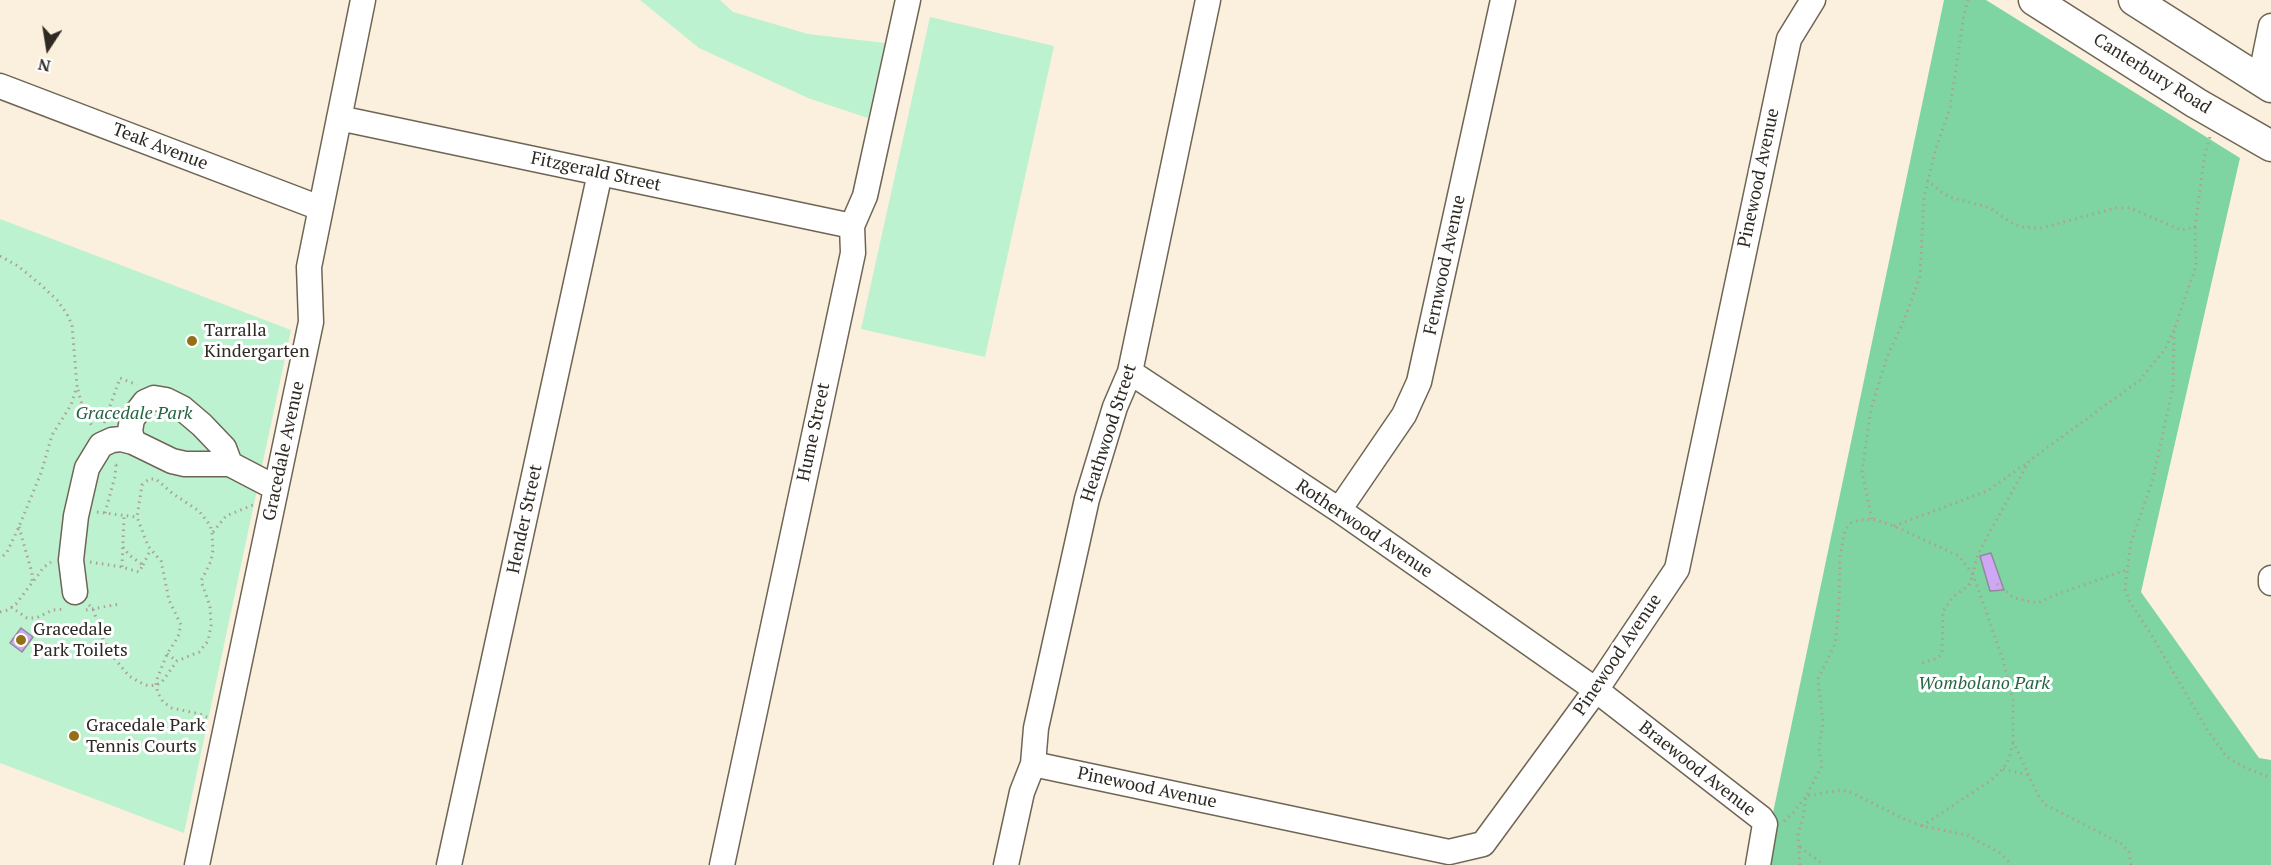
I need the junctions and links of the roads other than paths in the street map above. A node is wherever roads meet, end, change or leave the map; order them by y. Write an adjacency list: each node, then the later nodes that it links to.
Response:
1 (363, 0): 11 (street, Gracedale Avenue)
2 (908, 0): 15 (street, Hume Street)
3 (1208, 0): 16 (street, Heathwood Street)
4 (1503, 0): 20 (street, Fernwood Avenue)
5 (1814, 0): 24 (street, Pinewood Avenue)
6 (2034, 0): 12 (main road, Canterbury Road)
7 (2134, 0): 9 (main road)
8 (2271, 26): 9 (street)
9 (2265, 84)
10 (0, 86): 14 (street, Teak Avenue)
11 (339, 118): 13 (street, Fitzgerald Street); 14 (street, Gracedale Avenue)
12 (2271, 146)
13 (600, 173): 15 (street, Fitzgerald Street); 27 (street, Hender Street)
14 (320, 208): 19 (street, Gracedale Avenue)
15 (852, 226): 28 (street, Hume Street)
16 (1130, 372): 20 (street, Rotherwood Avenue); 25 (street, Heathwood Street)
17 (133, 442): 18 (street); 18 (street); 23 (street)
18 (230, 464): 19 (street)
19 (274, 497): 26 (street, Gracedale Avenue)
20 (1339, 510): 24 (street, Rotherwood Avenue)
21 (2271, 578): 22 (street)
22 (2271, 583)
23 (75, 592)
24 (1596, 690): 25 (street, Pinewood Avenue); 30 (street, Braewood Avenue)
25 (1034, 764): 29 (street, Heathwood Street)
26 (197, 865)
27 (449, 865)
28 (722, 865)
29 (1006, 865)
30 (1758, 865)

